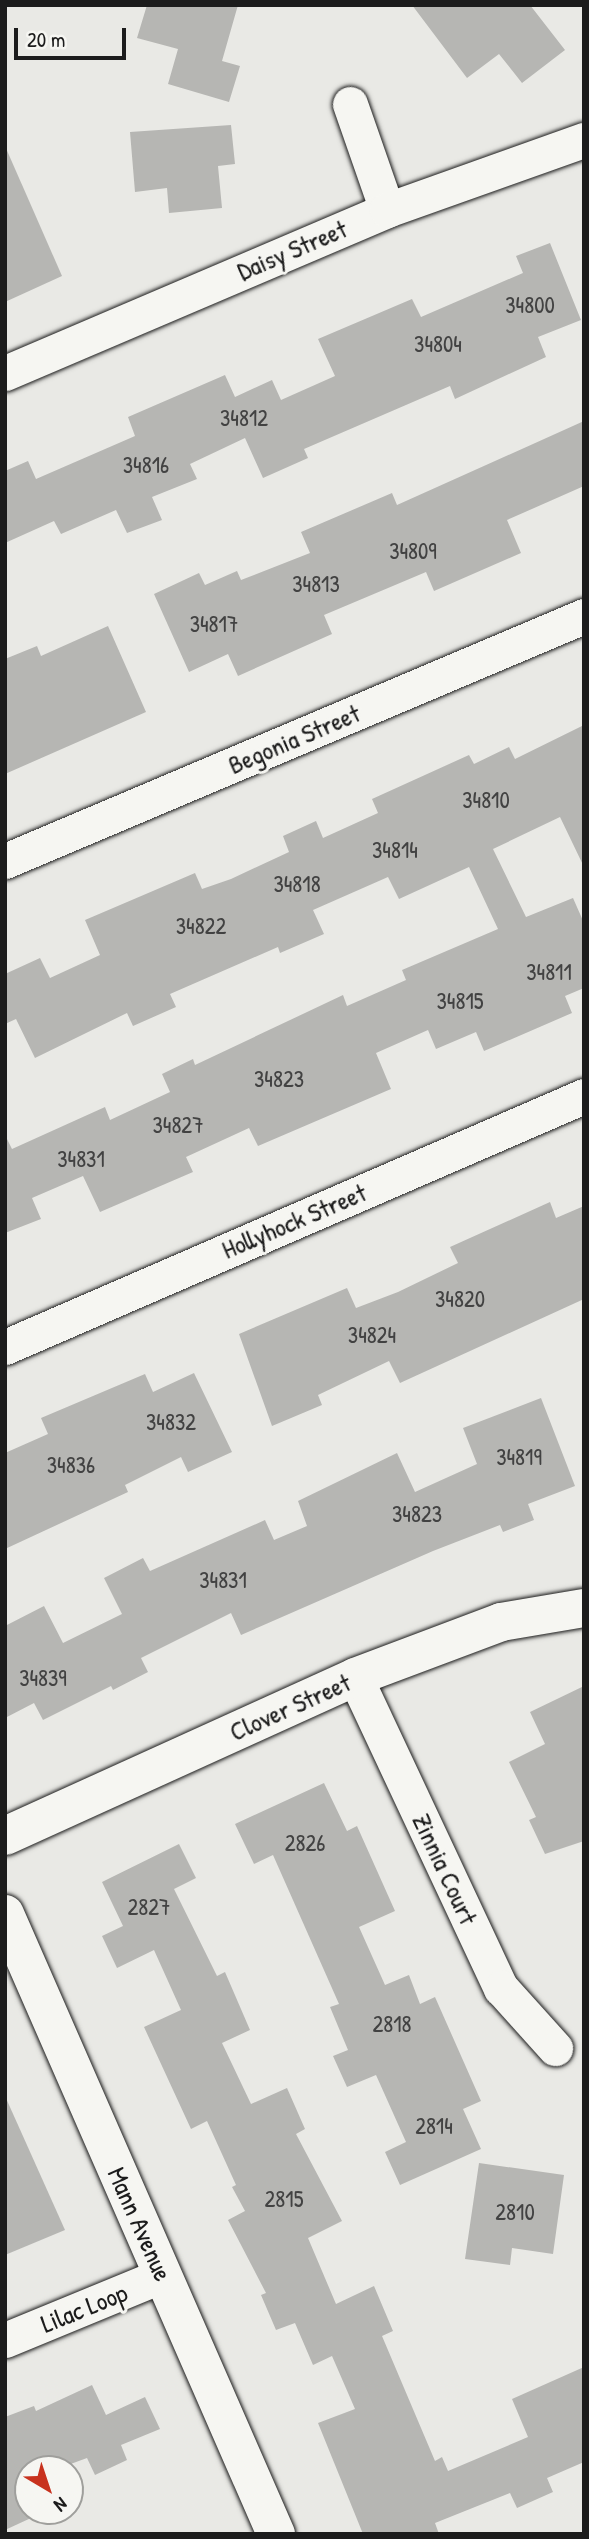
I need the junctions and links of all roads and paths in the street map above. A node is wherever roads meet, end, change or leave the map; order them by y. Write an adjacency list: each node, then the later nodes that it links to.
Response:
1 (350, 104): 3 (street)
2 (584, 140): 3 (street, Daisy Street)
3 (387, 210): 4 (street, Daisy Street)
4 (5, 373)
5 (584, 616): 6 (street, Begonia Street)
6 (5, 862)
7 (584, 1096): 8 (street, Hollyhock Street)
8 (5, 1347)
9 (584, 1608): 10 (street, Clover Street)
10 (355, 1678): 11 (street, Clover Street); 13 (street, Zinnia Court)
11 (5, 1836)
12 (5, 1914): 14 (street, Mann Avenue)
13 (555, 2048)
14 (163, 2275): 15 (street, Lilac Loop); 16 (street, Mann Avenue)
15 (5, 2340)
16 (276, 2534)

